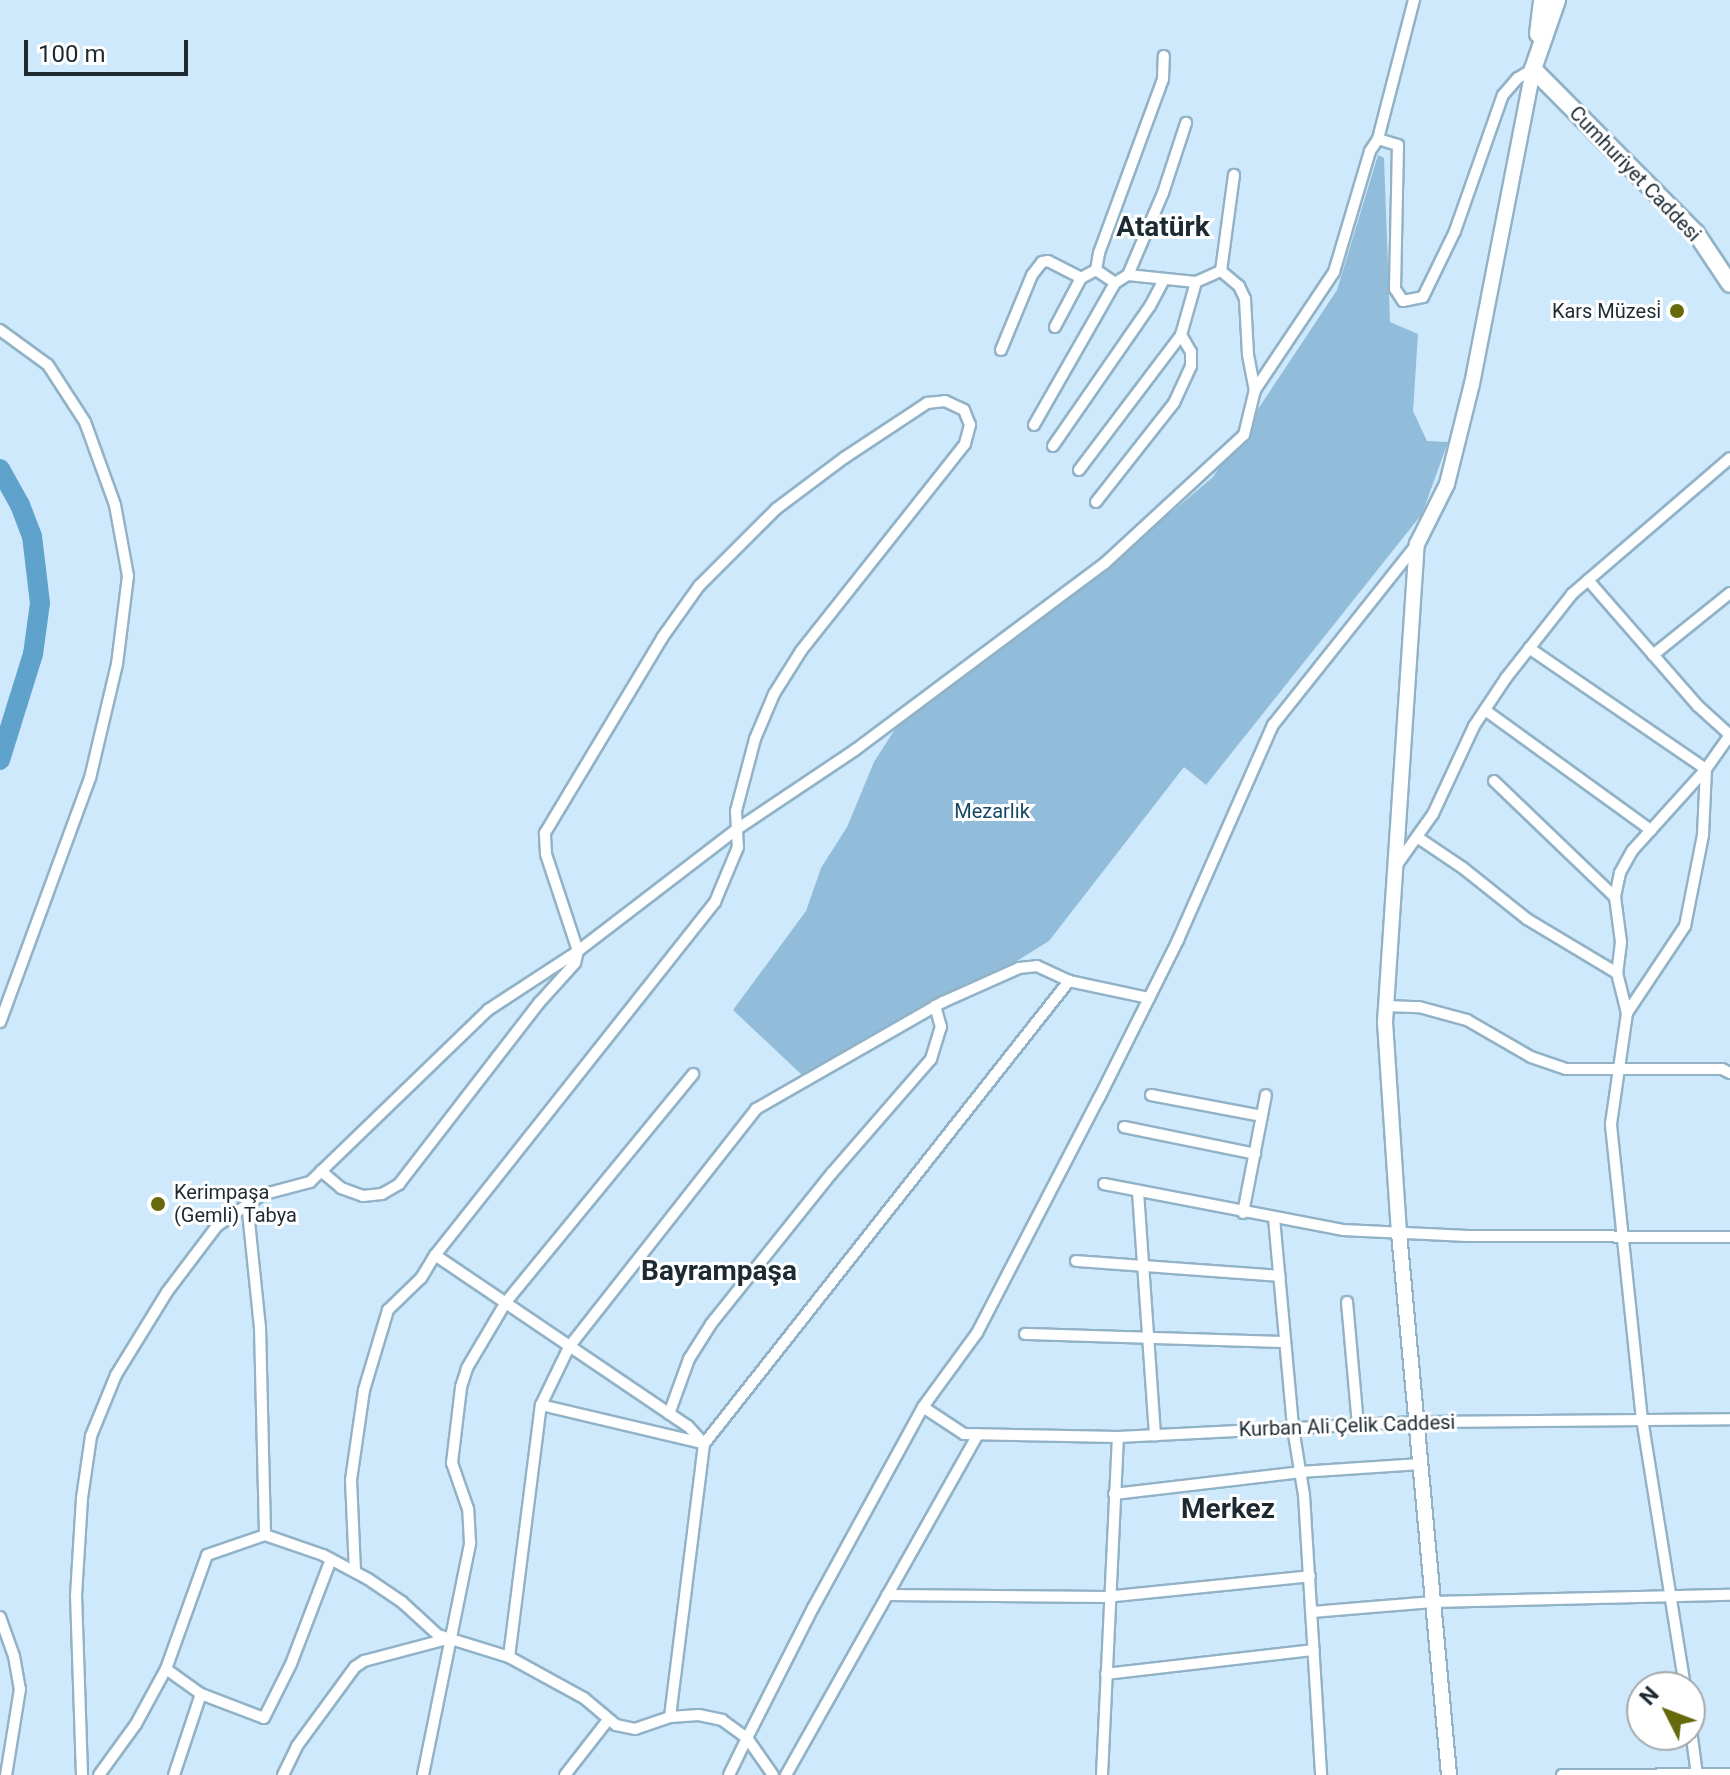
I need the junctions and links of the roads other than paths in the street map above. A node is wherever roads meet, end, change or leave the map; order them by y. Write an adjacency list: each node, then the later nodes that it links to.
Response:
1 (1414, 0): 7 (street)
2 (1542, 0): 5 (main road)
3 (1557, 0): 5 (main road)
4 (1164, 56): 9 (street)
5 (1533, 69): 7 (street); 16 (main road, Cumhuriyet Caddesi); 27 (main road)
6 (1186, 123): 11 (street)
7 (1378, 139): 21 (street)
8 (1234, 175): 10 (street)
9 (1096, 270): 12 (street); 15 (street)
10 (1221, 271): 14 (street); 21 (street)
11 (1128, 275): 13 (street); 15 (street)
12 (1081, 278): 17 (street); 20 (street)
13 (1164, 280): 14 (street); 23 (street)
14 (1196, 282): 19 (street)
15 (1115, 283): 22 (street)
16 (1730, 284)
17 (1055, 327)
18 (0, 330): 48 (street)
19 (1181, 335): 25 (street); 26 (street)
20 (1001, 350)
21 (1255, 390): 36 (street)
22 (1034, 425)
23 (1053, 446)
24 (1730, 458): 28 (street)
25 (1079, 470)
26 (1096, 502)
27 (1417, 544): 39 (main road); 44 (street)
28 (1588, 580): 30 (street); 31 (street)
29 (1730, 593): 31 (street)
30 (1529, 648): 32 (street); 34 (street)
31 (1653, 655): 33 (street)
32 (1485, 710): 37 (street); 38 (street)
33 (1730, 735): 34 (street)
34 (1706, 769): 37 (street); 47 (street)
35 (1494, 781): 40 (street)
36 (737, 829): 41 (street); 41 (street); 66 (street)
37 (1651, 830): 40 (street)
38 (1417, 837): 39 (street); 42 (street)
39 (1395, 868): 46 (main road)
40 (1615, 897): 42 (street)
41 (578, 951): 57 (street); 57 (street)
42 (1617, 973): 47 (street)
43 (1069, 981): 44 (street); 45 (street); 87 (street)
44 (1149, 998): 77 (street)
45 (935, 1006): 75 (street); 78 (street)
46 (1386, 1006): 49 (street); 63 (main road)
47 (1627, 1013): 49 (street)
48 (0, 1022)
49 (1619, 1069): 50 (street); 64 (street)
50 (1730, 1073)
51 (693, 1074): 70 (street)
52 (1151, 1095): 54 (street)
53 (1266, 1095): 54 (street)
54 (1262, 1116): 56 (street)
55 (1124, 1127): 56 (street)
56 (1255, 1154): 61 (street)
57 (321, 1171): 60 (street)
58 (1104, 1184): 59 (street)
59 (1138, 1192): 61 (street); 68 (street)
60 (247, 1202): 91 (street); 116 (street)
61 (1243, 1213): 62 (street)
62 (1274, 1218): 63 (street); 69 (street)
63 (1399, 1233): 64 (street); 81 (main road)
64 (1625, 1234): 65 (street); 80 (street)
65 (1730, 1237)
66 (435, 1255): 70 (street); 93 (street)
67 (1076, 1261): 68 (street)
68 (1143, 1264): 69 (street); 73 (street)
69 (1279, 1276): 74 (street)
70 (506, 1302): 75 (street); 102 (street)
71 (1347, 1302): 82 (street)
72 (1025, 1334): 73 (street)
73 (1148, 1339): 74 (street); 85 (street)
74 (1285, 1342): 83 (street)
75 (569, 1347): 76 (street); 78 (street)
76 (541, 1405): 87 (street); 104 (street)
77 (923, 1407): 84 (street, Kurban Ali Çelik Caddesi); 111 (street)
78 (669, 1414): 87 (street)
79 (1730, 1419): 80 (street, Kurban Ali Çelik Caddesi)
80 (1642, 1420): 81 (street, Kurban Ali Çelik Caddesi); 98 (street)
81 (1417, 1422): 82 (street, Kurban Ali Çelik Caddesi); 88 (main road)
82 (1358, 1425): 83 (street, Kurban Ali Çelik Caddesi)
83 (1293, 1428): 85 (street, Kurban Ali Çelik Caddesi); 89 (street)
84 (978, 1434): 86 (street, Kurban Ali Çelik Caddesi); 95 (street)
85 (1155, 1435): 86 (street, Kurban Ali Çelik Caddesi)
86 (1118, 1437): 90 (street)
87 (704, 1444): 109 (street)
88 (1421, 1464): 89 (street); 99 (main road)
89 (1300, 1472): 90 (street); 94 (street)
90 (1114, 1494): 97 (street)
91 (265, 1535): 92 (street); 105 (street)
92 (331, 1559): 93 (street); 108 (street)
93 (355, 1572): 102 (street)
94 (1310, 1576): 97 (street); 100 (street)
95 (887, 1595): 97 (street); 124 (street)
96 (1730, 1595): 98 (street)
97 (1108, 1596): 107 (street)
98 (1672, 1597): 99 (street); 106 (street)
99 (1433, 1602): 100 (street); 127 (main road)
100 (1312, 1612): 103 (street)
101 (0, 1617): 115 (street)
102 (449, 1638): 104 (street); 119 (street); 120 (street)
103 (1314, 1650): 107 (street); 126 (street)
104 (509, 1657): 110 (street)
105 (166, 1669): 108 (street); 117 (street)
106 (1683, 1671)
107 (1106, 1674): 125 (street)
108 (201, 1694): 118 (street)
109 (670, 1717): 110 (street); 111 (street)
110 (608, 1720): 121 (street)
111 (747, 1738): 122 (street); 123 (street)
112 (1694, 1751): 113 (street)
113 (1697, 1774): 114 (street); 129 (street)
114 (1730, 1774)
115 (6, 1775)
116 (82, 1775)
117 (99, 1775)
118 (174, 1775)
119 (283, 1775)
120 (423, 1775)
121 (565, 1775)
122 (729, 1775)
123 (773, 1775)
124 (786, 1775)
125 (1102, 1775)
126 (1321, 1775)
127 (1448, 1775): 128 (street)
128 (1459, 1775)
129 (1562, 1775)

